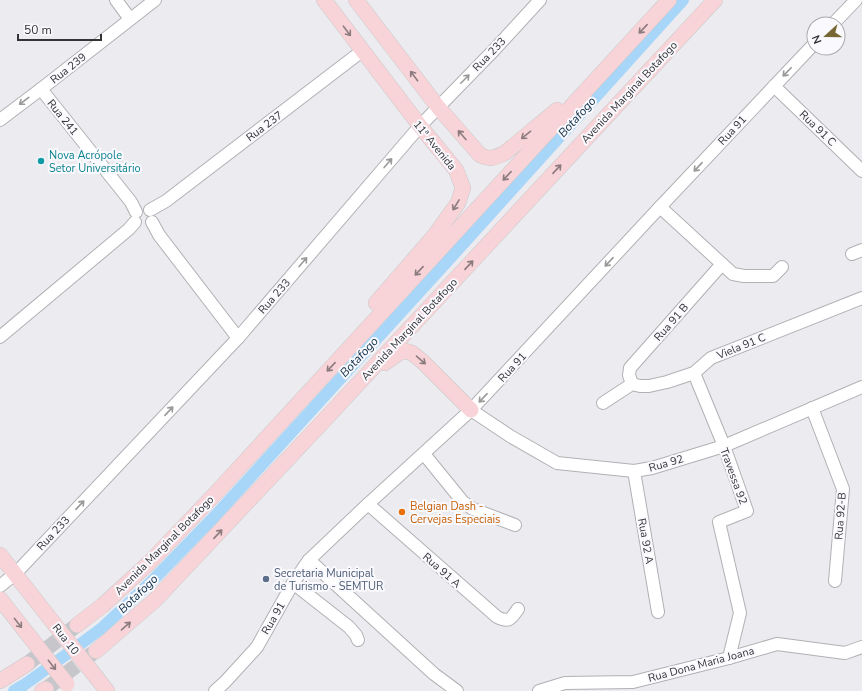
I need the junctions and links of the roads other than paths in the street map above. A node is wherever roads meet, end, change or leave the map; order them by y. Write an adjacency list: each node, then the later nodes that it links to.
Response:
1 (116, 0): 10 (street)
2 (154, 0): 10 (street, Rua 239)
3 (324, 0): 11 (main road, 11ª Avenida, one-way to 11)
4 (356, 0): 16 (main road, one-way to 4)
5 (540, 0): 16 (street, Rua 233, one-way to 5)
6 (669, 0): 13 (main road, Avenida Marginal Botafogo, one-way to 13)
7 (714, 0): 34 (main road, Avenida Marginal Botafogo, one-way to 7)
8 (856, 0): 9 (street)
9 (841, 16)
10 (130, 19): 15 (street, Rua 239)
11 (362, 51): 18 (main road, 11ª Avenida); 21 (street, Rua 237)
12 (806, 52): 14 (street, Rua 91, one-way to 14)
13 (600, 75): 16 (main road, one-way to 16); 27 (main road, Avenida Marginal Botafogo, one-way to 27)
14 (774, 86): 19 (street, Rua 91 C); 20 (street, Rua 91, one-way to 20)
15 (40, 89): 17 (street, Rua 239, one-way to 17); 21 (street, Rua 241)
16 (438, 107): 18 (street, Rua 233)
17 (0, 120)
18 (420, 126): 26 (street, Rua 233, one-way to 18); 27 (main road, 11ª Avenida, one-way to 27)
19 (862, 171)
20 (660, 207): 22 (street); 33 (street, Rua 91, one-way to 33)
21 (141, 218): 25 (street, Rua 237); 26 (street, Rua 241)
22 (722, 264): 23 (street); 29 (street, Rua 91 B)
23 (782, 267)
24 (862, 298): 28 (street, Viela 91 C)
25 (0, 336)
26 (238, 338): 42 (street, Rua 233, one-way to 26)
27 (346, 351): 49 (main road, Avenida Marginal Botafogo, one-way to 49)
28 (694, 373): 29 (street, Viela 91 C); 35 (street, Travessa 92)
29 (632, 384): 31 (street)
30 (862, 387): 32 (street, Rua 92)
31 (603, 403)
32 (812, 408): 35 (street, Rua 92); 43 (street, Rua 92-B)
33 (471, 410): 34 (main road, one-way to 33); 36 (street, Rua 91); 37 (street, Rua 92)
34 (317, 428): 52 (main road, Avenida Marginal Botafogo, one-way to 34)
35 (724, 446): 37 (street, Rua 92); 53 (street, Travessa 92)
36 (424, 454): 38 (street, Rua 91); 39 (street)
37 (634, 471): 48 (street, Rua 92 A)
38 (368, 504): 41 (street, Rua 91); 47 (street, Rua 91 A)
39 (515, 525)
40 (0, 555): 42 (main road, Rua 10)
41 (309, 560): 44 (street, Rua 91); 59 (street)
42 (14, 574): 45 (street, Rua 233); 57 (main road, Rua 10, bridge)
43 (835, 581)
44 (293, 584): 50 (street); 58 (street, Rua 91)
45 (0, 586)
46 (0, 599): 56 (main road, one-way to 56, bridge)
47 (518, 609)
48 (658, 612)
49 (77, 625)
50 (357, 638)
51 (862, 647): 53 (street, Rua Dona Maria Joana)
52 (96, 651)
53 (729, 658): 60 (street, Rua Dona Maria Joana)
54 (26, 664): 55 (main road)
55 (0, 681)
56 (69, 688)
57 (107, 691)
58 (215, 691)
59 (457, 691)
60 (539, 691)

